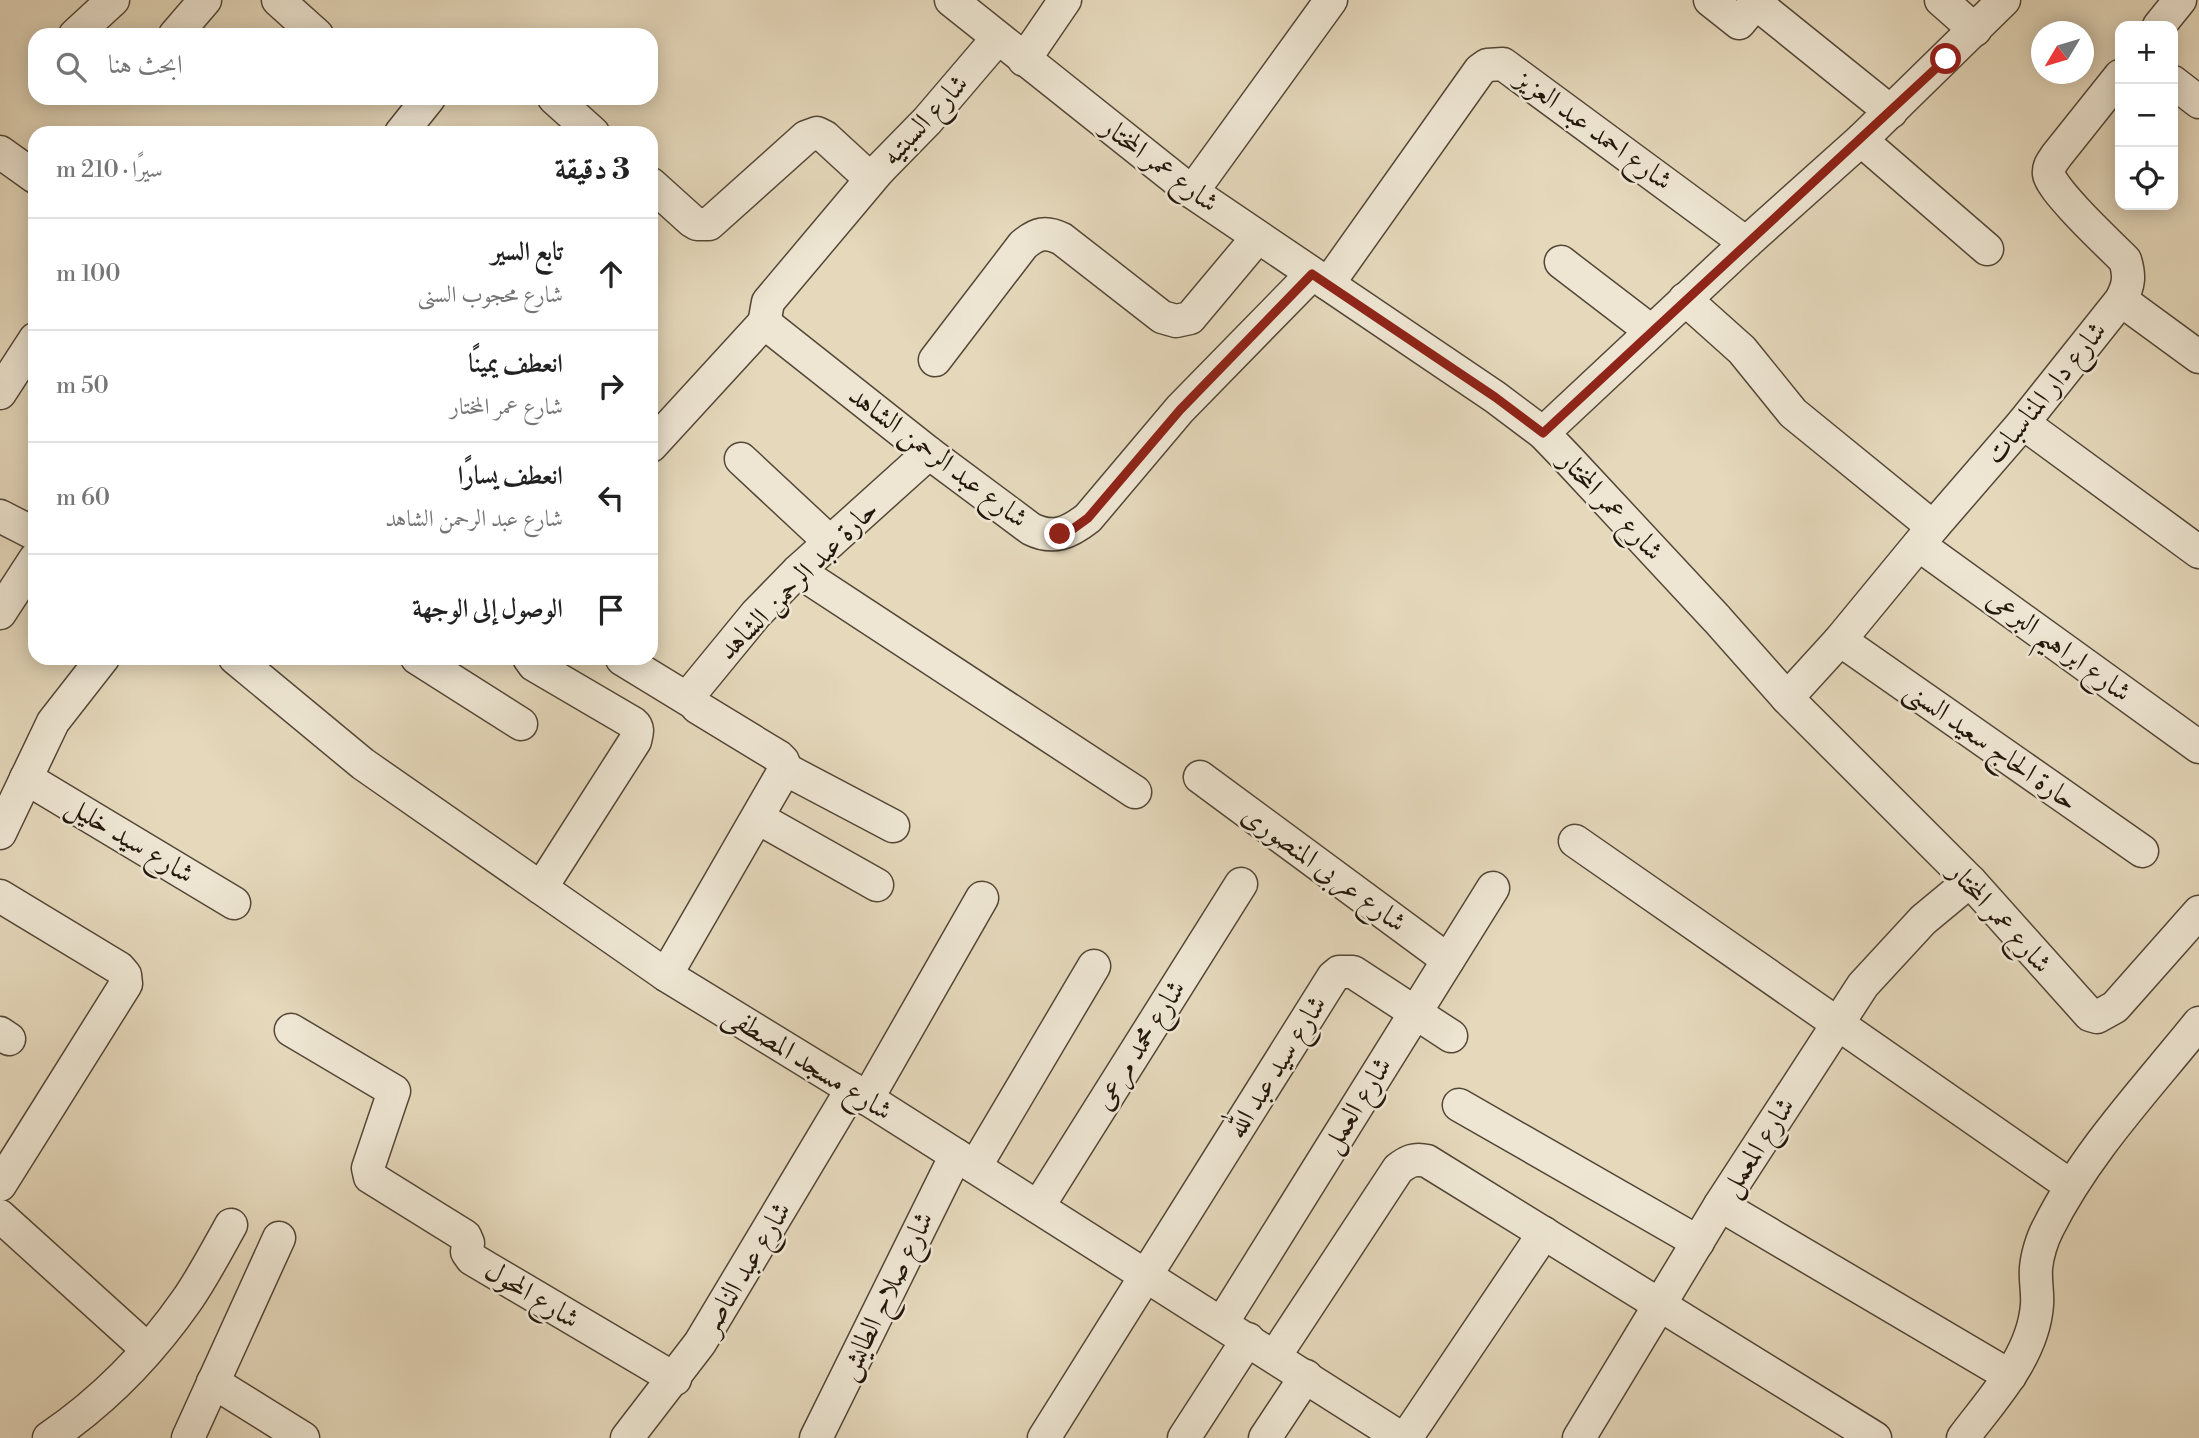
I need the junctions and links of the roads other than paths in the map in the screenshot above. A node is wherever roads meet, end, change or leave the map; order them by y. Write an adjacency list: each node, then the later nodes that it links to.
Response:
1 (113, 0): 12 (street)
2 (205, 0): 13 (street)
3 (278, 0): 14 (street)
4 (951, 0): 16 (street, شارع عمر المختار)
5 (1065, 0): 17 (street)
6 (1331, 0): 31 (street)
7 (1710, 0): 23 (street)
8 (1941, 0): 15 (street)
9 (2004, 0): 15 (street)
10 (2180, 0): 11 (street)
11 (2163, 21)
12 (83, 28)
13 (181, 28)
14 (309, 28)
15 (1975, 30): 23 (street)
16 (997, 39): 17 (street, شارع عمر المختار); 28 (street, شارع السبتيه)
17 (1024, 60): 31 (street, شارع عمر المختار)
18 (2115, 82): 38 (street, شارع دار المناسبات)
19 (2176, 84): 20 (street)
20 (2199, 102)
21 (423, 105): 24 (street)
22 (562, 105): 25 (street)
23 (1891, 112): 26 (street)
24 (407, 126)
25 (585, 126)
26 (1861, 139): 33 (street); 34 (street)
27 (0, 152): 29 (street)
28 (879, 170): 30 (street, شارع السبتيه); 39 (street)
29 (28, 172)
30 (658, 190)
31 (1192, 192): 32 (street, شارع عمر المختار)
32 (1257, 238): 36 (street, شارع عمر المختار); 43 (street)
33 (1746, 243): 36 (street, شارع احمد عبد العزيز); 37 (street)
34 (1987, 249)
35 (1561, 262): 40 (street)
36 (1320, 279): 47 (street, شارع عمر المختار); 48 (street, شارع عبد الرحمن الشاهد)
37 (1685, 299): 40 (street); 52 (street, شارع ابراهيم البرعى)
38 (2121, 300): 42 (street); 45 (street, شارع دار المناسبات)
39 (764, 324): 46 (street); 48 (street, شارع عبد الرحمن الشاهد)
40 (1651, 331): 47 (street)
41 (28, 350): 44 (street)
42 (2199, 357)
43 (935, 360)
44 (0, 393)
45 (2023, 423): 52 (street, شارع دار المناسبات); 54 (street)
46 (658, 429)
47 (1543, 433): 64 (street, شارع عمر المختار)
48 (929, 453): 53 (street, حارة عبد الرحمن الشاهد)
49 (741, 459): 53 (street)
50 (0, 516): 51 (street)
51 (28, 530)
52 (1926, 536): 58 (street, شارع دار المناسبات); 67 (street, شارع ابراهيم البرعى)
53 (830, 542): 56 (street, حارة عبد الرحمن الشاهد)
54 (2199, 552)
55 (28, 570): 57 (street)
56 (798, 571): 65 (street, حارة عبد الرحمن الشاهد); 71 (street)
57 (0, 613)
58 (1840, 640): 64 (street, شارع دار المناسبات); 76 (street, حارة الحاج سعيد السنى)
59 (98, 665): 70 (street)
60 (245, 665): 80 (street, شارع مسجد المصطفى)
61 (428, 665): 66 (street)
62 (534, 665): 80 (street)
63 (632, 665): 65 (street)
64 (1787, 698): 77 (street, شارع عمر المختار)
65 (694, 703): 68 (street)
66 (521, 724)
67 (2199, 747)
68 (785, 769): 72 (street); 73 (street)
69 (1200, 777): 86 (street, شارع عربى المنصورى)
70 (26, 778): 74 (street); 84 (street, شارع سيد خليل)
71 (1135, 792)
72 (758, 818): 79 (street); 88 (street)
73 (893, 825)
74 (0, 833)
75 (1575, 841): 91 (street)
76 (2142, 851)
77 (1970, 881): 85 (street, شارع عمر المختار); 91 (street, شارع المعمل)
78 (1241, 884): 100 (street, شارع محمد مرعى)
79 (877, 885)
80 (541, 888): 88 (street, شارع مسجد المصطفى)
81 (1493, 888): 86 (street, شارع العمل)
82 (0, 896): 97 (street)
83 (982, 898): 94 (street, شارع عبد الناصر)
84 (233, 903)
85 (2199, 912)
86 (1448, 960): 89 (street, شارع العمل)
87 (1094, 966): 96 (street, شارع صلاح الطايش)
88 (666, 975): 94 (street, شارع مسجد المصطفى)
89 (1415, 1013): 93 (street, شارع سيد عبد الله); 106 (street, شارع سيد عبد الله); 108 (street, شارع العمل)
90 (2199, 1023): 98 (street)
91 (1838, 1024): 98 (street); 99 (street, شارع المعمل)
92 (291, 1030): 113 (street, شارع المحول)
93 (1451, 1036)
94 (859, 1094): 96 (street, شارع مسجد المصطفى); 113 (street, شارع عبد الناصر)
95 (1459, 1105): 105 (street)
96 (966, 1161): 100 (street, شارع مسجد المصطفى); 119 (street, شارع صلاح الطايش)
97 (0, 1185)
98 (2071, 1186): 112 (street)
99 (1720, 1205): 105 (street, شارع المعمل); 112 (street)
100 (1038, 1207): 106 (street, شارع مسجد المصطفى)
101 (0, 1216): 109 (street)
102 (231, 1225): 109 (street)
103 (1544, 1233): 107 (street); 110 (street); 123 (street)
104 (279, 1238): 114 (street)
105 (1698, 1242): 107 (street, شارع المعمل)
106 (1147, 1275): 108 (street, شارع مسجد المصطفى); 120 (street)
107 (1660, 1305): 124 (street, شارع المعمل); 125 (street)
108 (1235, 1331): 110 (street, شارع مسجد المصطفى); 121 (street, شارع العمل)
109 (147, 1349): 115 (street)
110 (1275, 1356): 111 (street, شارع مسجد المصطفى)
111 (1306, 1376): 122 (street); 123 (street, شارع مسجد المصطفى)
112 (2010, 1376): 126 (street)
113 (675, 1379): 118 (street, شارع عبد الناصر)
114 (213, 1382): 116 (street); 117 (street)
115 (49, 1438)
116 (188, 1438)
117 (303, 1438)
118 (627, 1438)
119 (816, 1438)
120 (1044, 1438)
121 (1184, 1438)
122 (1265, 1438)
123 (1404, 1438)
124 (1579, 1438)
125 (1875, 1438)
126 (1963, 1438)

